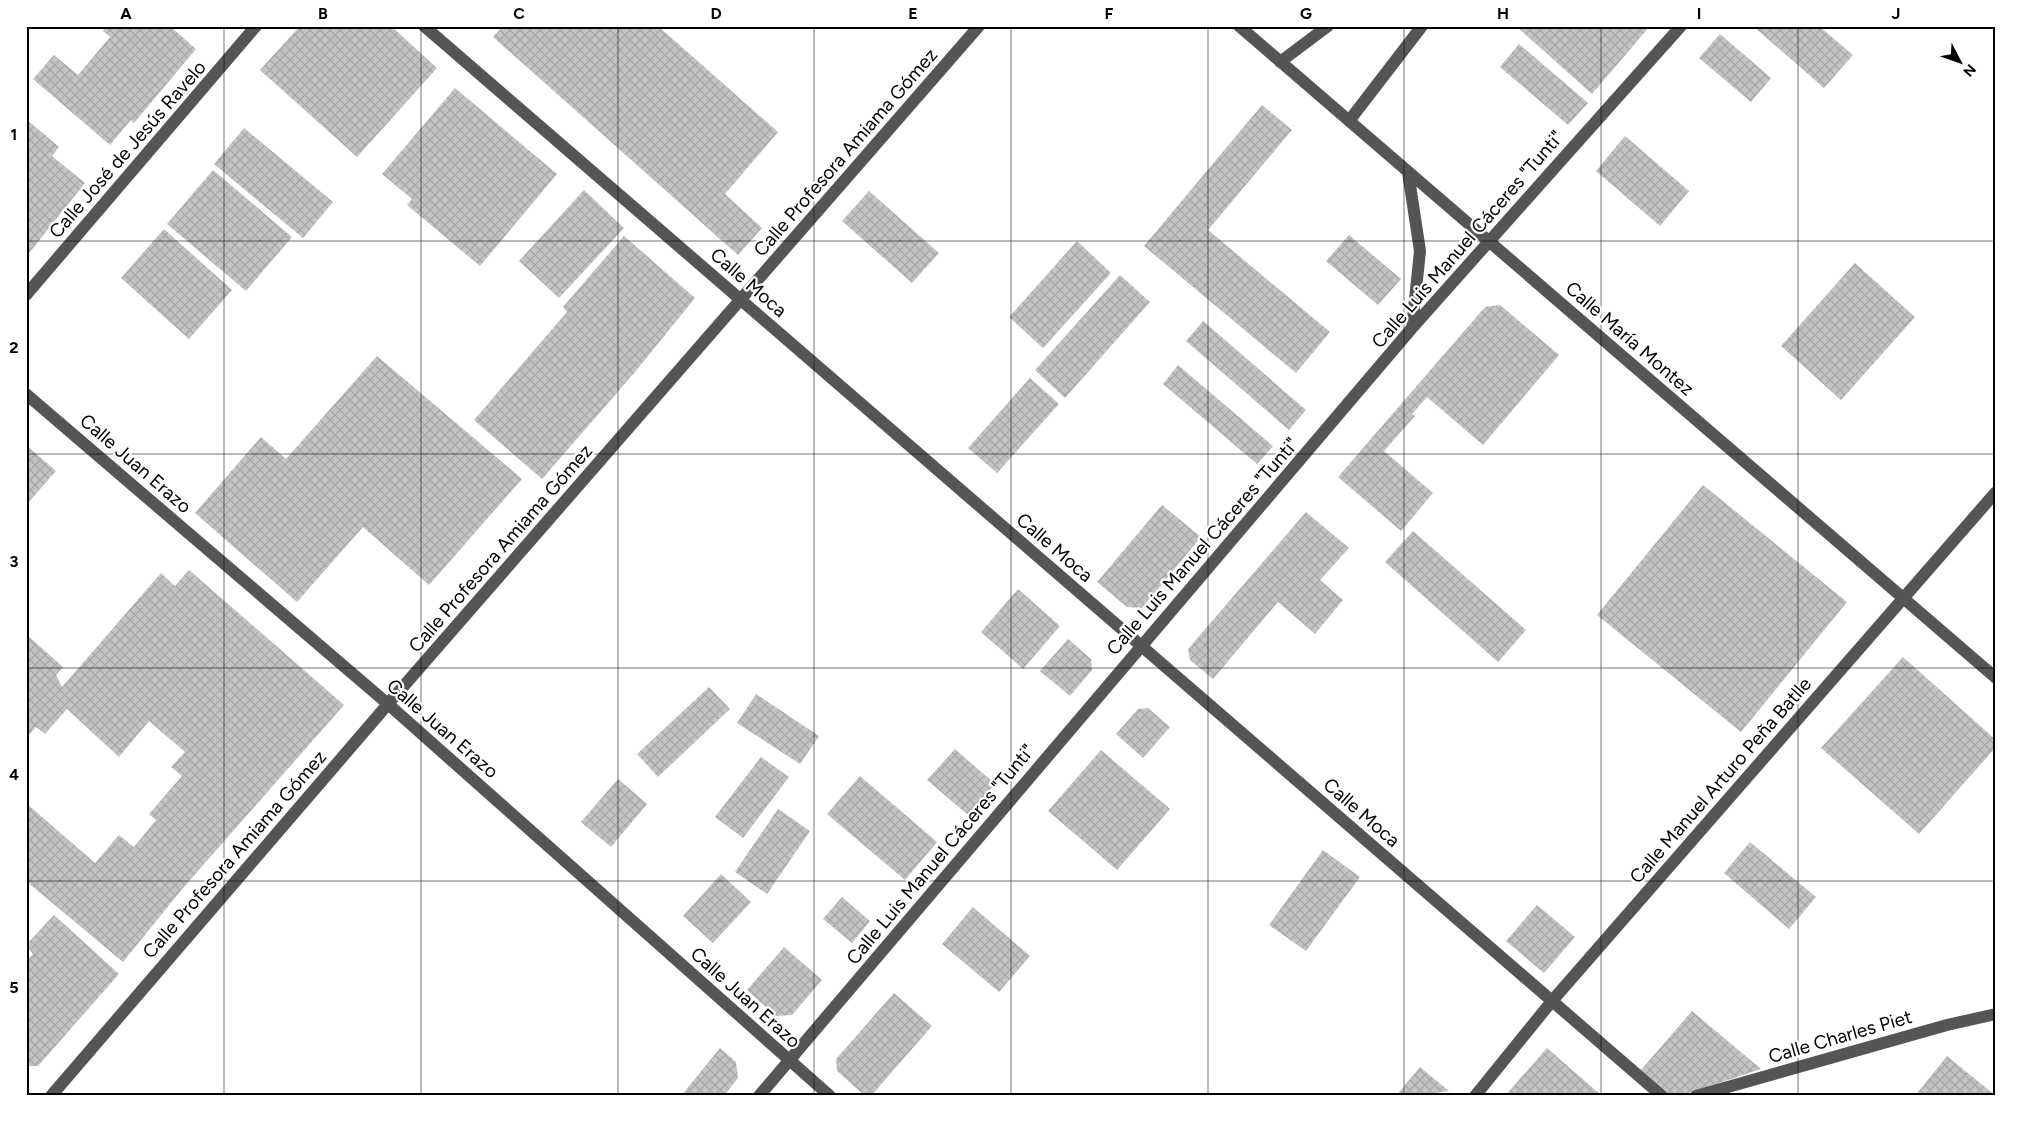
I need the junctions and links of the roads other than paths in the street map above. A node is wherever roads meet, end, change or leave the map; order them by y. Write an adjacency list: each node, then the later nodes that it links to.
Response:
1 (256, 26): 12 (street, Calle José de Jesús Ravelo)
2 (424, 26): 13 (street, Calle Moca)
3 (979, 26): 13 (street, Calle Profesora Amiama Gómez)
4 (1239, 26): 8 (street, Calle María Montez)
5 (1328, 26): 8 (street)
6 (1422, 26): 9 (street)
7 (1681, 26): 11 (street, Calle Luis Manuel Cáceres "Tunti")
8 (1280, 62): 9 (street, Calle María Montez)
9 (1349, 121): 10 (street, Calle María Montez)
10 (1408, 172): 11 (street, Calle María Montez); 14 (street)
11 (1488, 241): 14 (street, Calle Luis Manuel Cáceres "Tunti"); 17 (street, Calle María Montez)
12 (26, 295)
13 (741, 300): 18 (street, Calle Moca); 20 (street, Calle Profesora Amiama Gómez)
14 (1412, 328): 18 (street, Calle Luis Manuel Cáceres "Tunti")
15 (26, 394): 20 (street, Calle Juan Erazo)
16 (1996, 492): 17 (street, Calle Manuel Arturo Peña Batlle)
17 (1904, 598): 19 (street, Calle María Montez); 21 (street, Calle Manuel Arturo Peña Batlle)
18 (1141, 646): 21 (street, Calle Moca); 23 (street, Calle Luis Manuel Cáceres "Tunti")
19 (1996, 678)
20 (388, 704): 23 (street, Calle Juan Erazo); 24 (street, Calle Profesora Amiama Gómez)
21 (1552, 1001): 27 (street, Calle Manuel Arturo Peña Batlle); 28 (street, Calle Moca)
22 (1996, 1014): 29 (street, Calle Charles Piet)
23 (790, 1061): 25 (street, Calle Luis Manuel Cáceres "Tunti"); 26 (street, Calle Juan Erazo)
24 (51, 1096)
25 (759, 1096)
26 (830, 1096)
27 (1475, 1096)
28 (1662, 1096)
29 (1696, 1096)

